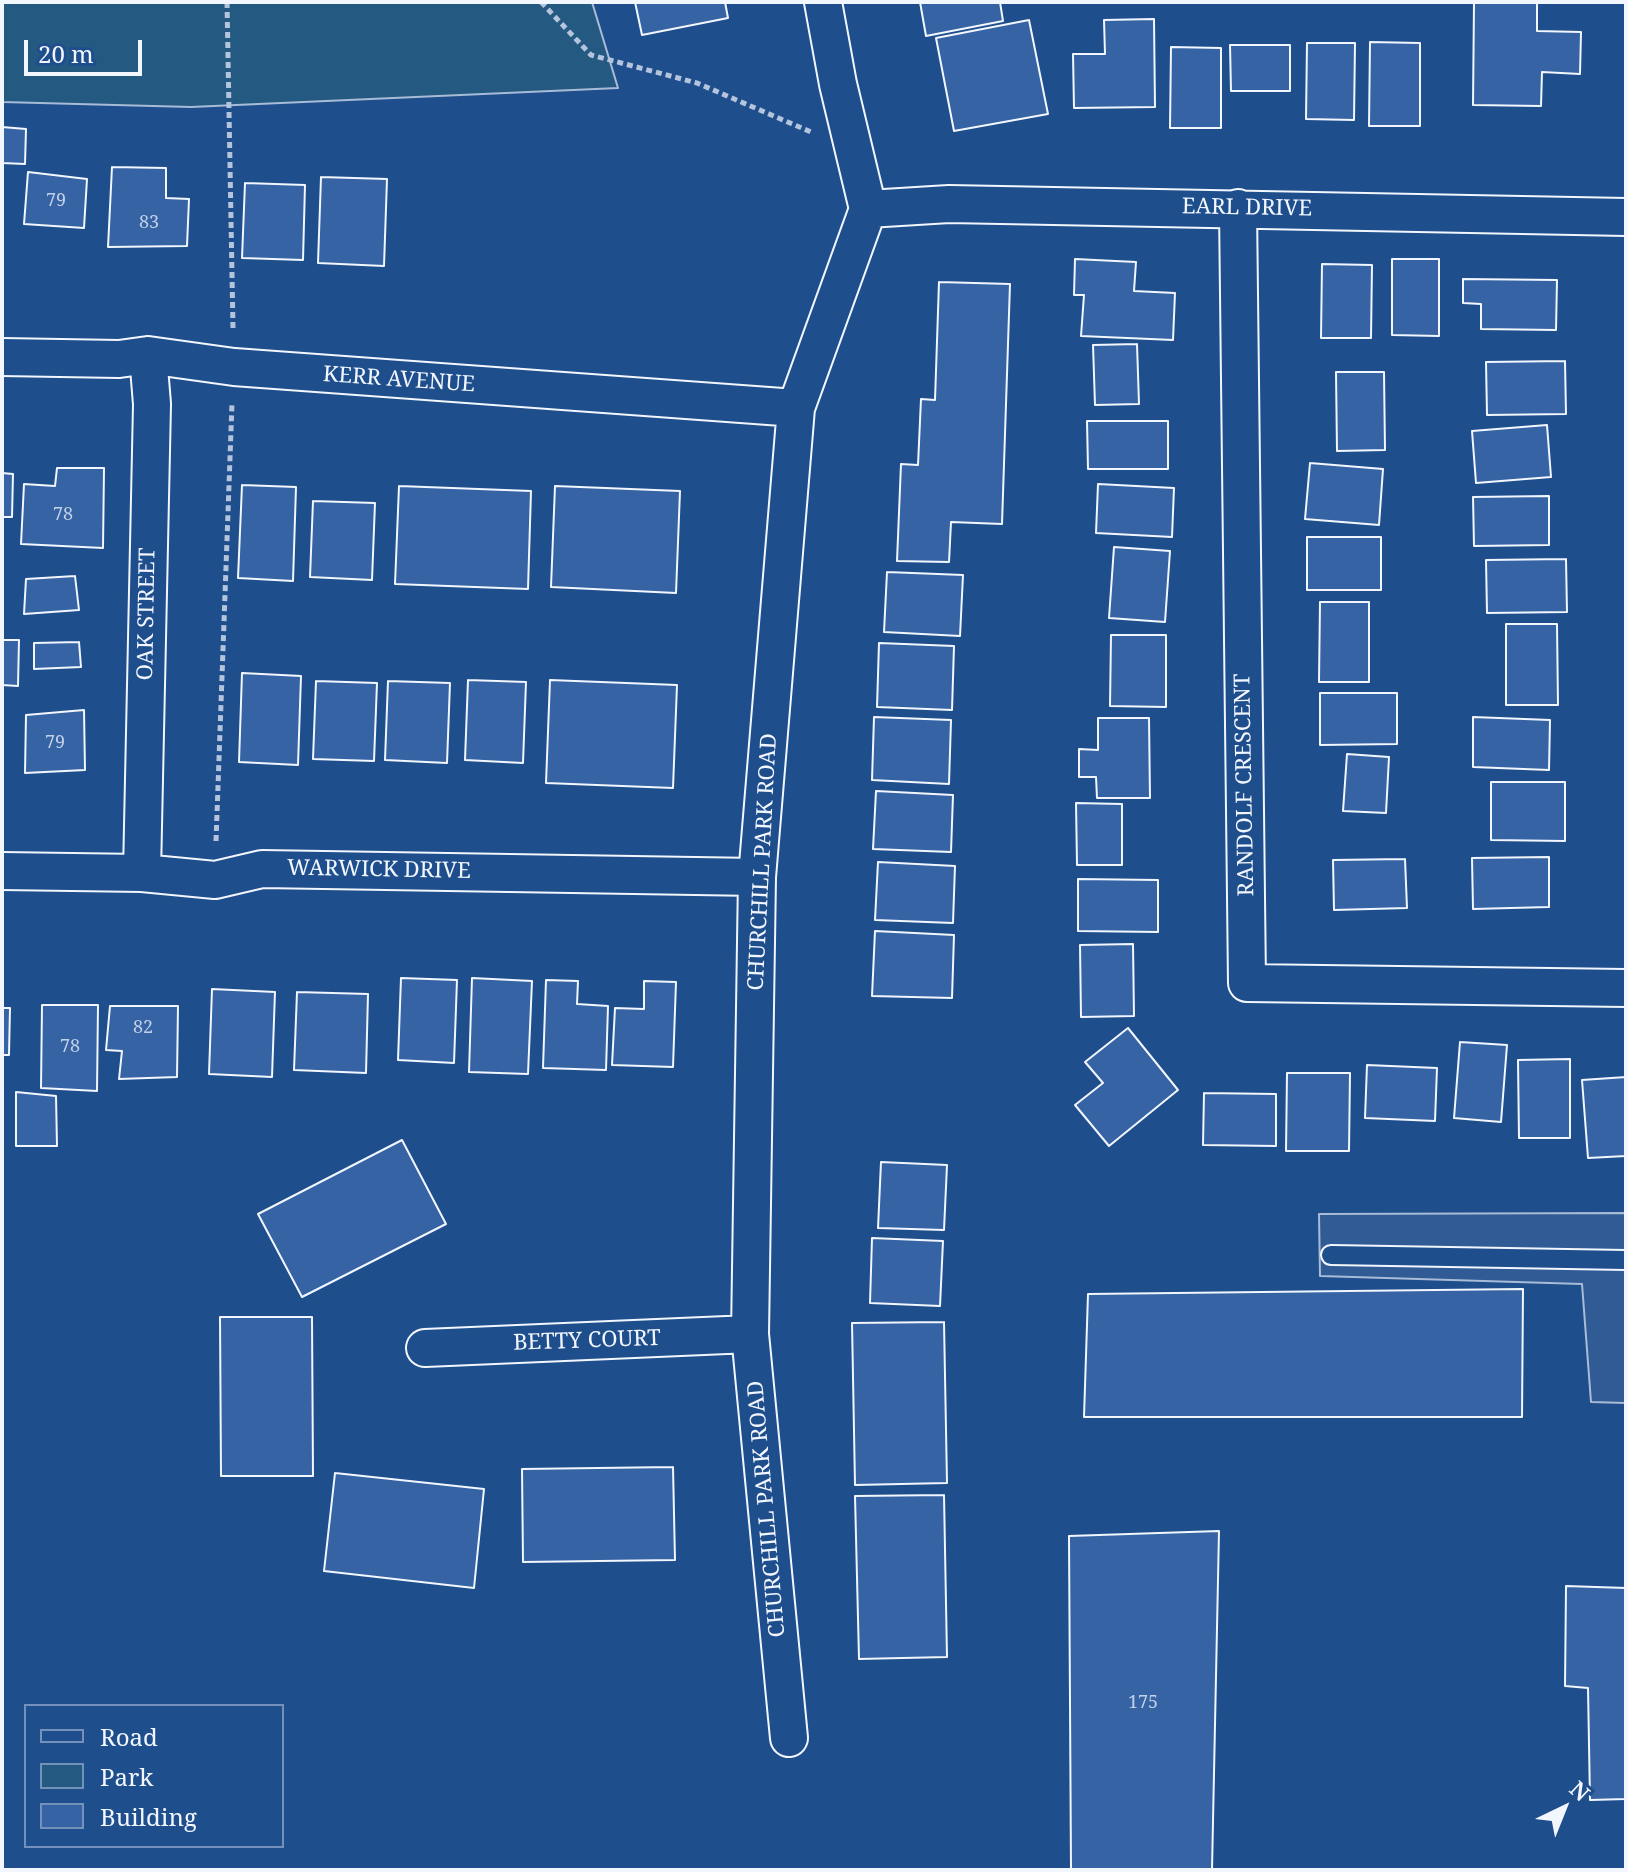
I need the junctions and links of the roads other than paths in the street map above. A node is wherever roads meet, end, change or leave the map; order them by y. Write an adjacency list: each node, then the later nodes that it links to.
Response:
1 (823, 2): 3 (street)
2 (1238, 208): 3 (street, EARL DRIVE); 4 (street, EARL DRIVE); 11 (street, RANDOLF CRESCENT)
3 (868, 209): 7 (street, CHURCHILL PARK ROAD)
4 (1626, 217)
5 (148, 355): 6 (street, KERR AVENUE); 7 (street, KERR AVENUE); 9 (street, OAK STREET)
6 (2, 357)
7 (796, 408): 10 (street, CHURCHILL PARK ROAD)
8 (2, 871): 9 (street, WARWICK DRIVE)
9 (142, 873): 10 (street, WARWICK DRIVE)
10 (757, 877): 14 (street, CHURCHILL PARK ROAD)
11 (1626, 988)
12 (1331, 1255): 13 (lane)
13 (1626, 1260)
14 (750, 1334): 15 (street, BETTY COURT); 16 (street, CHURCHILL PARK ROAD)
15 (425, 1348)
16 (789, 1738)

